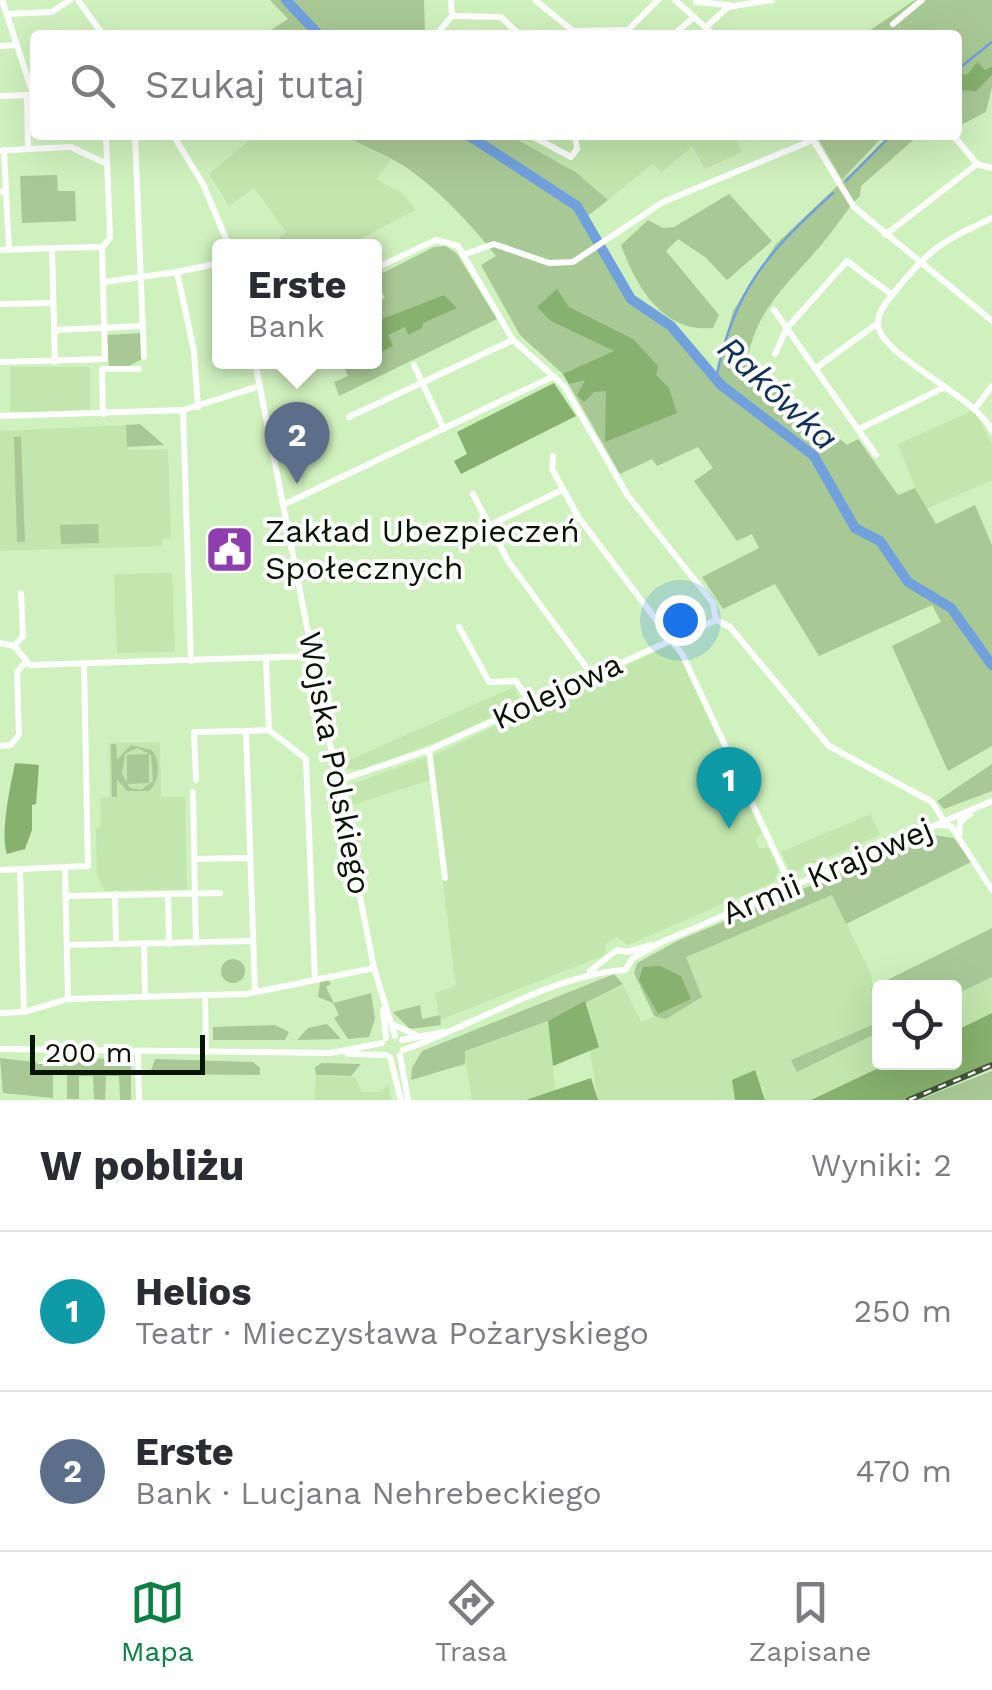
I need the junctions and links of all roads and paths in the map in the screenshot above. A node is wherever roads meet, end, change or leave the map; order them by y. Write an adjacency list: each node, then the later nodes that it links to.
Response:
1 (2, 0): 12 (street)
2 (70, 0): 12 (street)
3 (78, 0): 17 (street)
4 (451, 0): 14 (street)
5 (535, 0): 20 (street)
6 (658, 0): 21 (street)
7 (675, 0): 13 (street)
8 (772, 0): 11 (street)
9 (922, 0): 15 (street)
10 (696, 1): 11 (street); 13 (street)
11 (732, 6): 16 (street)
12 (7, 14): 24 (street)
13 (692, 15): 16 (street); 22 (street)
14 (452, 16): 18 (street); 19 (street)
15 (893, 24)
16 (706, 28): 23 (street)
17 (99, 30)
18 (440, 30)
19 (515, 30)
20 (578, 30)
21 (628, 30)
22 (678, 30)
23 (708, 30)
24 (16, 45): 25 (street); 26 (street)
25 (0, 46)
26 (30, 88)
27 (30, 94): 28 (street)
28 (0, 96)
29 (30, 122): 38 (street)
30 (106, 140): 40 (street)
31 (135, 140): 55 (street)
32 (176, 140): 46 (street)
33 (540, 140): 34 (street)
34 (576, 140)
35 (807, 140): 50 (street)
36 (813, 140): 45 (street)
37 (956, 140): 41 (street)
38 (28, 149): 39 (street); 40 (street)
39 (2, 150): 43 (street)
40 (107, 164): 47 (street)
41 (976, 164): 42 (street); 45 (street)
42 (992, 168)
43 (3, 192): 49 (street)
44 (992, 218): 51 (street)
45 (886, 235): 51 (street)
46 (227, 239)
47 (102, 246): 48 (street); 56 (street)
48 (52, 248): 49 (street); 58 (street)
49 (4, 249)
50 (465, 254): 53 (street); 67 (street)
51 (919, 262): 57 (street); 61 (street)
52 (212, 265): 54 (street)
53 (382, 265)
54 (177, 272): 55 (street); 82 (street)
55 (141, 278): 56 (street); 63 (street)
56 (104, 282): 64 (street)
57 (892, 296): 62 (street); 65 (street)
58 (53, 303): 59 (street); 66 (street)
59 (0, 304)
60 (774, 310): 65 (street)
61 (992, 321)
62 (878, 323): 73 (street); 80 (street)
63 (143, 326): 64 (street); 69 (street)
64 (105, 328): 66 (street); 71 (street)
65 (786, 328): 68 (street); 73 (street)
66 (55, 330): 71 (street)
67 (513, 340): 76 (street); 77 (street)
68 (775, 354)
69 (144, 357)
70 (0, 362): 71 (street)
71 (55, 362)
72 (414, 365): 77 (street)
73 (816, 368): 88 (street)
74 (139, 369): 84 (street)
75 (256, 369): 78 (street, Wojska Polskiego)
76 (554, 376): 87 (street); 97 (street)
77 (422, 383): 86 (street); 87 (street)
78 (260, 386): 82 (street); 94 (street, Wojska Polskiego)
79 (992, 386): 81 (street)
80 (944, 388): 81 (street); 88 (street)
81 (976, 406): 89 (street)
82 (198, 407): 83 (street)
83 (183, 410): 84 (street); 104 (street)
84 (103, 414): 85 (street)
85 (0, 416)
86 (349, 417)
87 (444, 429): 94 (street)
88 (859, 429): 90 (street)
89 (992, 430)
90 (876, 455)
91 (553, 456): 92 (street)
92 (562, 490): 95 (street); 99 (street)
93 (474, 494): 95 (street)
94 (285, 504): 102 (street, Wojska Polskiego)
95 (488, 526): 107 (street)
96 (22, 593): 101 (street)
97 (716, 620): 99 (street, Kolejowa); 117 (street)
98 (459, 627): 108 (street)
99 (671, 638): 107 (street, Kolejowa); 126 (street)
100 (0, 644): 101 (street)
101 (14, 646): 105 (street)
102 (313, 656): 103 (street); 114 (street, Wojska Polskiego)
103 (266, 659): 104 (street); 109 (street)
104 (191, 661): 106 (street)
105 (25, 663): 106 (street); 111 (street)
106 (84, 664): 125 (street)
107 (592, 675): 108 (street, Kolejowa)
108 (531, 704): 112 (street, Kolejowa)
109 (269, 730): 110 (street); 144 (street)
110 (246, 731): 113 (street); 121 (street)
111 (0, 746)
112 (429, 750): 114 (street, Kolejowa); 127 (street)
113 (196, 780)
114 (340, 780): 142 (street, Wojska Polskiego)
115 (193, 792): 122 (street)
116 (990, 802): 117 (street); 118 (street, Armii Krajowej); 120 (street)
117 (940, 812): 118 (street); 119 (street)
118 (944, 821): 119 (street, Armii Krajowej)
119 (933, 826): 120 (street); 140 (street, Armii Krajowej)
120 (959, 837): 128 (street)
121 (250, 858): 122 (street); 134 (street)
122 (194, 859): 132 (street)
123 (0, 870): 124 (street)
124 (20, 870): 125 (street); 150 (street)
125 (65, 870): 133 (street)
126 (784, 871)
127 (445, 878)
128 (992, 890)
129 (220, 893): 132 (street)
130 (114, 894): 131 (street); 133 (street); 136 (street)
131 (168, 894): 132 (street); 138 (street)
132 (194, 894): 135 (street)
133 (66, 896): 139 (street)
134 (253, 941): 135 (street); 146 (street)
135 (196, 943): 138 (street)
136 (116, 944): 137 (street); 139 (street)
137 (144, 944): 138 (street); 148 (street)
138 (169, 944)
139 (68, 945): 149 (street)
140 (629, 956): 141 (street); 143 (street)
141 (610, 959): 143 (street); 145 (street)
142 (374, 968): 144 (street); 152 (street, Wojska Polskiego)
143 (613, 968): 145 (street)
144 (315, 978): 146 (street)
145 (576, 979): 153 (street)
146 (255, 992): 147 (street)
147 (206, 995): 148 (street); 161 (street)
148 (146, 996): 149 (street)
149 (68, 998): 150 (street)
150 (24, 1012): 151 (street)
151 (0, 1013)
152 (388, 1025): 154 (street); 155 (street, Wojska Polskiego); 156 (street, Wojska Polskiego); 160 (street)
153 (455, 1031): 154 (street); 157 (street)
154 (427, 1035): 155 (street)
155 (398, 1038): 156 (street); 162 (street, Wojska Polskiego)
156 (384, 1041): 160 (street); 163 (street, Wojska Polskiego)
157 (416, 1046): 162 (street); 164 (street)
158 (0, 1049): 159 (street)
159 (138, 1051): 161 (street); 165 (street)
160 (371, 1051): 161 (street); 163 (street); 164 (street)
161 (206, 1052)
162 (402, 1052): 163 (street); 164 (street)
163 (388, 1056): 164 (street)
164 (397, 1069): 166 (street)
165 (139, 1100)
166 (404, 1100)

